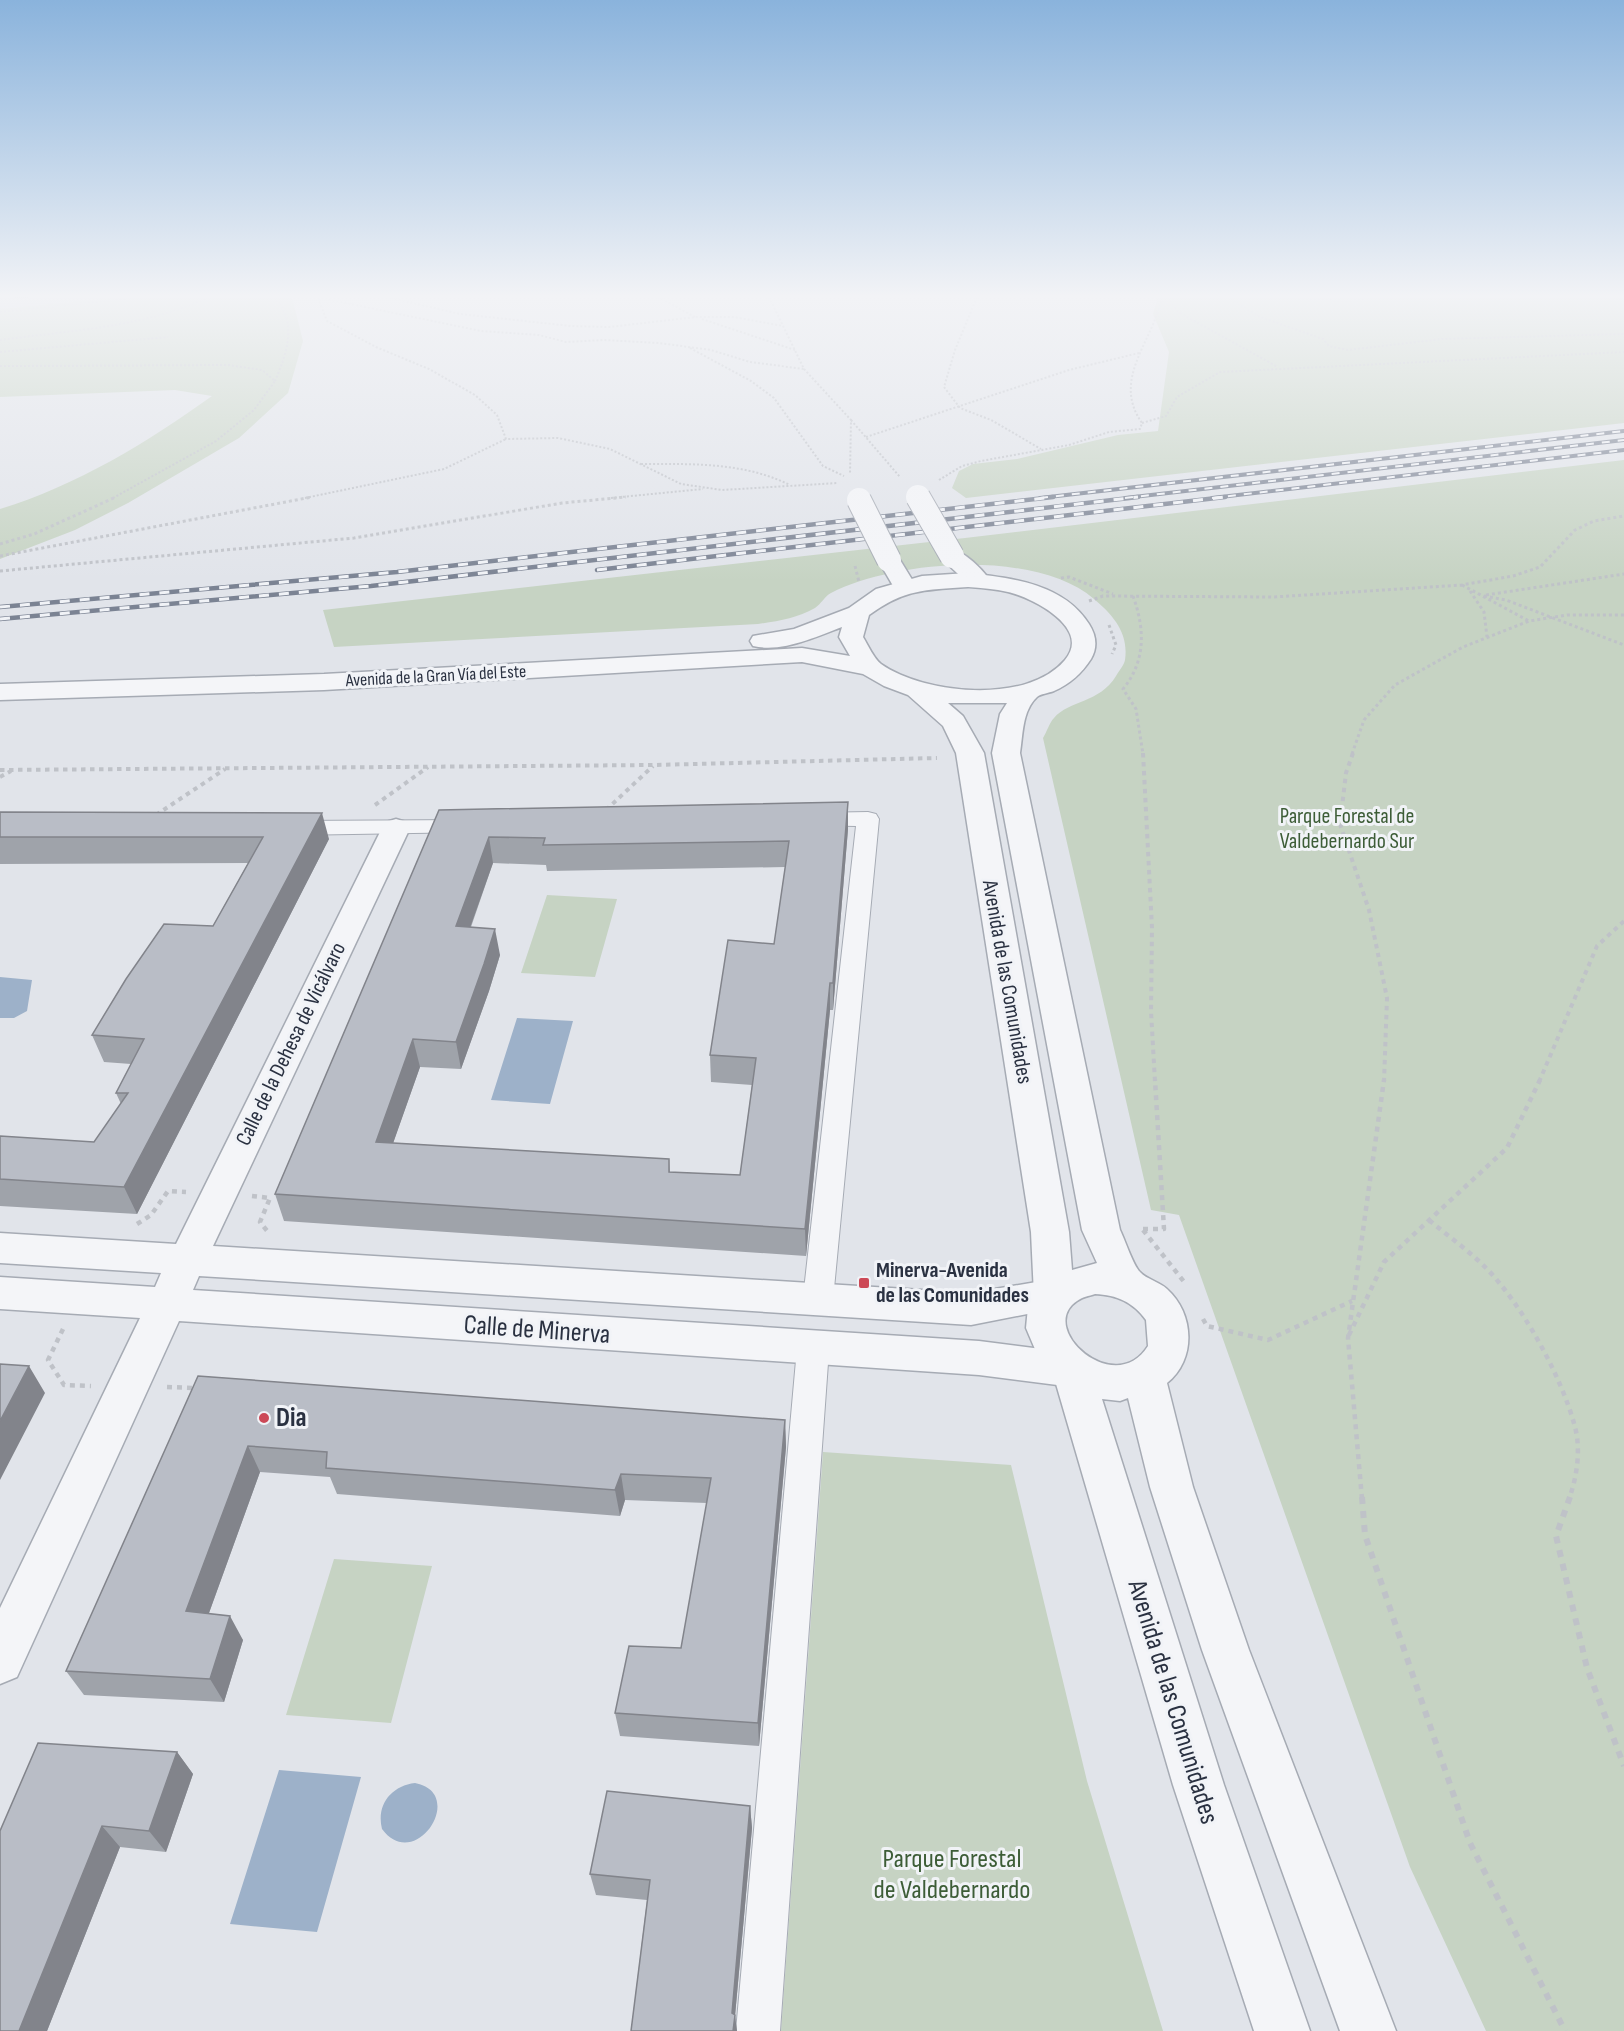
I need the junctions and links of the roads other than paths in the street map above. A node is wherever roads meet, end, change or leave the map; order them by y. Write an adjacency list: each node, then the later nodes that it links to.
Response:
1 (917, 495): 3 (street, bridge)
2 (859, 500): 4 (street, bridge)
3 (978, 580): 4 (street, Avenida de la Gran Vía del Este); 9 (street, Avenida de la Gran Vía del Este)
4 (904, 586): 5 (street, Avenida de la Gran Vía del Este)
5 (857, 613): 6 (street); 7 (street, Avenida de la Gran Vía del Este)
6 (870, 668): 8 (street); 10 (street, Avenida de la Gran Vía del Este)
7 (0, 675)
8 (917, 689): 9 (street, Avenida de la Gran Vía del Este); 19 (street, Avenida de las Comunidades)
9 (1028, 691): 17 (street, Avenida de las Comunidades)
10 (0, 692)
11 (787, 820): 20 (street)
12 (484, 826): 14 (street)
13 (271, 828): 14 (street)
14 (396, 828): 16 (street, Calle de la Dehesa de Vicálvaro)
15 (0, 1248): 16 (street, Calle de Minerva)
16 (187, 1261): 20 (street, Calle de Minerva); 21 (street, Calle de la Dehesa de Vicálvaro)
17 (1125, 1282): 19 (street); 24 (street)
18 (0, 1293): 21 (street, Calle de Minerva)
19 (1054, 1295): 20 (street, Calle de Minerva); 23 (street)
20 (818, 1299)
21 (166, 1303): 22 (street, Calle de Minerva); 25 (street)
22 (813, 1349): 23 (street, Calle de Minerva); 26 (street)
23 (1073, 1370): 24 (street); 27 (street, Avenida de las Comunidades)
24 (1145, 1376): 28 (street)
25 (0, 1660)
26 (758, 2031)
27 (1282, 2031)
28 (1368, 2031)

